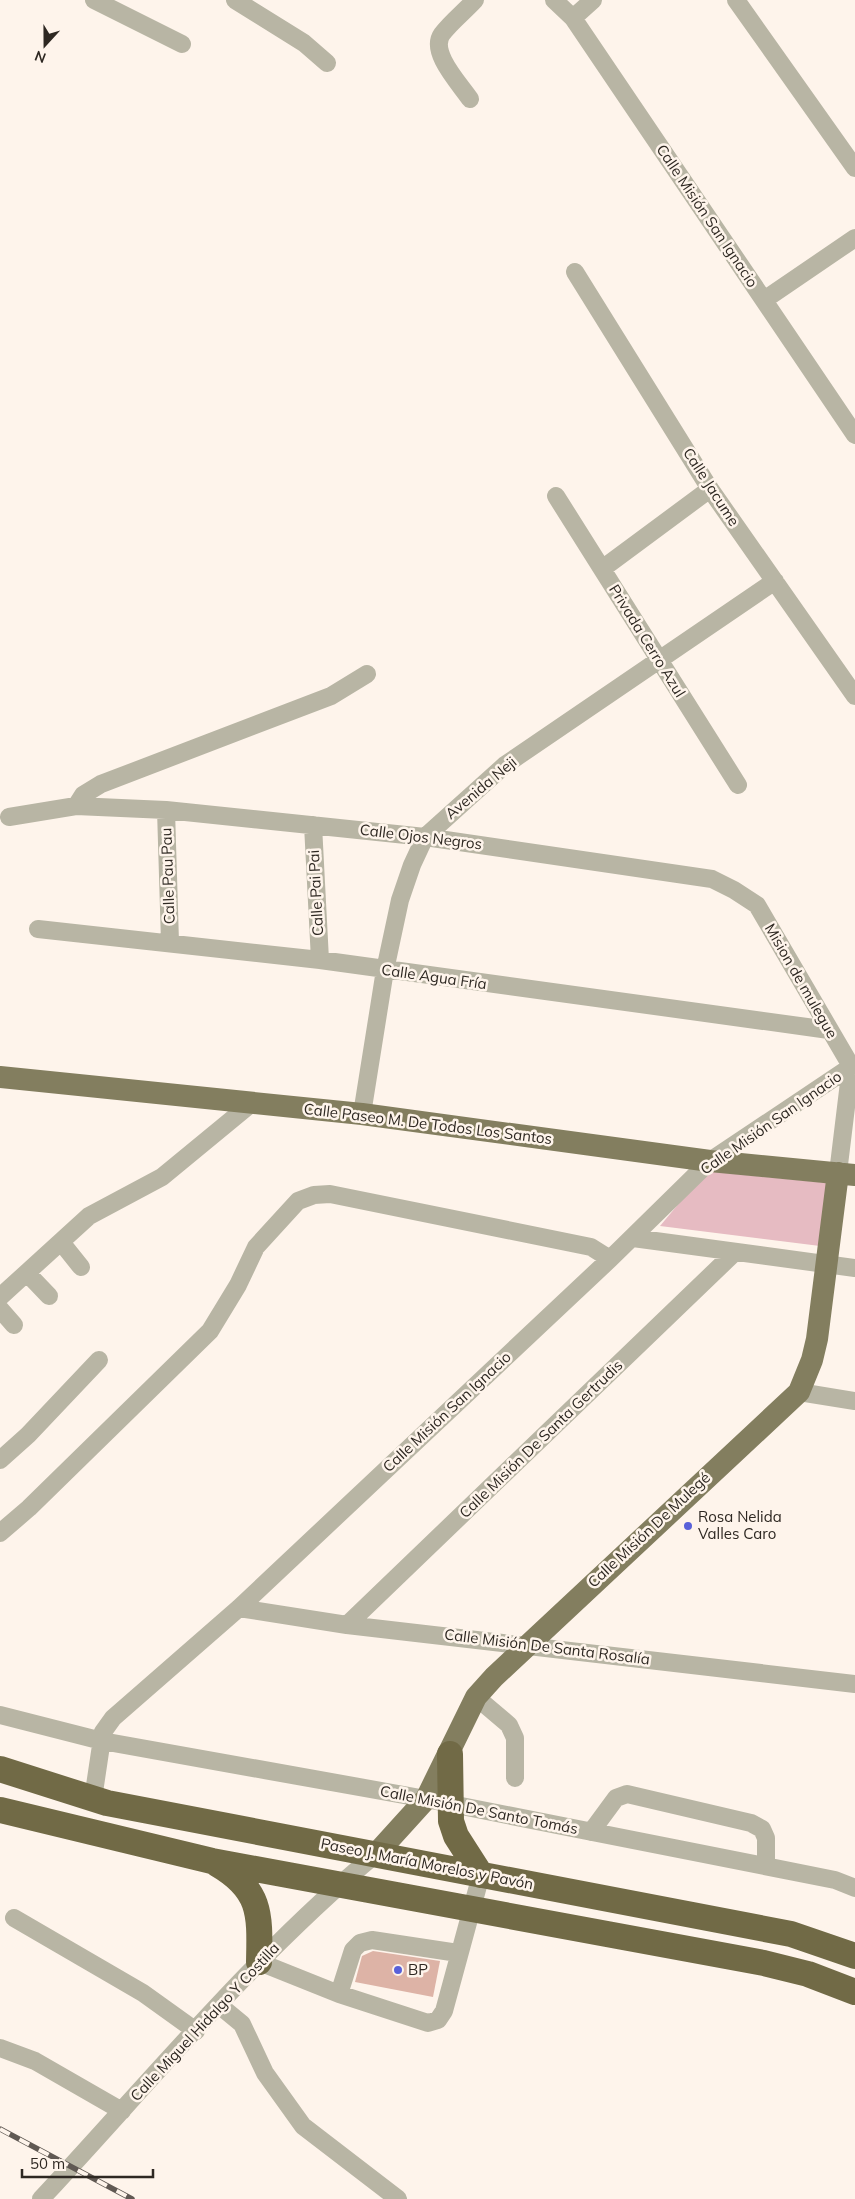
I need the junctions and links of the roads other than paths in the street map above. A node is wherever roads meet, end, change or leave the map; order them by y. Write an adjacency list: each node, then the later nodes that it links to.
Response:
1 (94, 0): 8 (street)
2 (236, 0): 9 (street)
3 (476, 0): 10 (street)
4 (554, 0): 7 (street, Calle Misión San Ignacio)
5 (593, 0): 7 (street)
6 (736, 0): 11 (street)
7 (573, 18): 14 (street, Calle Misión San Ignacio)
8 (182, 44)
9 (328, 63)
10 (470, 99)
11 (855, 168)
12 (855, 238): 14 (street)
13 (575, 272): 16 (street, Calle Jacume)
14 (764, 300): 15 (street, Calle Misión San Ignacio)
15 (855, 435)
16 (710, 489): 18 (street); 19 (street, Calle Jacume)
17 (556, 496): 18 (street, Privada Cerro Azul)
18 (602, 569): 20 (street, Privada Cerro Azul)
19 (775, 581): 20 (street, Avenida Neji); 22 (street, Calle Jacume)
20 (659, 660): 23 (street, Privada Cerro Azul); 28 (street, Avenida Neji)
21 (367, 674): 24 (street)
22 (855, 696)
23 (738, 784)
24 (76, 806): 25 (street, Calle Ojos Negros); 26 (street, Calle Ojos Negros)
25 (166, 810): 27 (street, Calle Ojos Negros); 31 (street, Calle Pau Pau)
26 (9, 817)
27 (313, 825): 28 (street, Calle Ojos Negros); 32 (street, Calle Pai Pai)
28 (425, 837): 29 (street, Calle Ojos Negros); 33 (street, Avenida Neji)
29 (757, 905): 34 (street, Mision de mulegue)
30 (38, 928): 31 (street, Calle Agua Fría)
31 (170, 942): 32 (street, Calle Agua Fría)
32 (320, 960): 33 (street, Calle Agua Fría)
33 (386, 970): 34 (street, Calle Agua Fría); 38 (street, Avenida Neji)
34 (829, 1030): 35 (street, Mision de mulegue)
35 (853, 1065): 39 (street, Calle Misión San Ignacio); 40 (street)
36 (0, 1077): 37 (main road, Calle Paseo M. De Todos Los Santos)
37 (252, 1103): 38 (main road, Calle Paseo M. De Todos Los Santos); 42 (street)
38 (362, 1114): 39 (main road, Calle Paseo M. De Todos Los Santos)
39 (710, 1161): 40 (main road, Calle Paseo M. De Todos Los Santos); 41 (street, Calle Misión San Ignacio)
40 (847, 1174): 45 (main road, Calle Misión De Mulegé)
41 (632, 1238): 43 (street); 44 (street, Calle Misión San Ignacio)
42 (60, 1242): 46 (street); 48 (street)
43 (734, 1253): 45 (street); 59 (street, Calle Misión De Santa Gertrudis)
44 (610, 1259): 57 (street); 58 (street, Calle Misión San Ignacio)
45 (826, 1265): 47 (street); 54 (main road, Calle Misión De Mulegé)
46 (80, 1266)
47 (855, 1268)
48 (27, 1272): 49 (street); 50 (street)
49 (50, 1296)
50 (0, 1297)
51 (0, 1309): 52 (street)
52 (14, 1325)
53 (99, 1360): 56 (street)
54 (799, 1392): 55 (street); 60 (main road, Calle Misión De Mulegé)
55 (855, 1402)
56 (0, 1460)
57 (0, 1533)
58 (239, 1608): 59 (street, Calle Misión De Santa Rosalía); 64 (street, Calle Misión San Ignacio)
59 (348, 1624): 60 (street, Calle Misión De Santa Rosalía)
60 (526, 1644): 61 (street, Calle Misión De Santa Rosalía); 62 (main road, Calle Misión De Mulegé)
61 (855, 1684)
62 (476, 1697): 65 (main road, Calle Misión De Mulegé); 67 (street)
63 (0, 1715): 64 (street, Calle Misión De Santo Tomás)
64 (102, 1741): 68 (street, Calle Misión San Ignacio); 69 (street, Calle Misión De Santo Tomás)
65 (450, 1754): 69 (highway)
66 (0, 1769): 68 (highway, Paseo J. María Morelos y Pavón)
67 (515, 1778)
68 (93, 1799): 72 (highway, Paseo J. María Morelos y Pavón)
69 (438, 1802): 71 (street, Calle Misión De Santo Tomás); 72 (main road); 75 (highway)
70 (0, 1810): 73 (highway)
71 (591, 1832): 74 (street, Calle Misión De Santo Tomás); 74 (street)
72 (377, 1853): 75 (highway, Paseo J. María Morelos y Pavón); 76 (street, Calle Miguel Hidalgo Y Costilla)
73 (212, 1861): 76 (highway); 82 (highway)
74 (766, 1866): 77 (street, Calle Misión De Santo Tomás)
75 (481, 1876): 78 (street); 81 (highway, Paseo J. María Morelos y Pavón)
76 (339, 1885): 78 (highway); 82 (street, Calle Miguel Hidalgo Y Costilla)
77 (855, 1888)
78 (472, 1908): 80 (street); 83 (highway)
79 (14, 1918): 86 (street)
80 (458, 1953): 84 (street); 84 (street)
81 (855, 1956)
82 (259, 1962): 84 (street); 85 (street, Calle Miguel Hidalgo Y Costilla)
83 (855, 1992)
84 (339, 1994)
85 (219, 2006): 86 (street, Calle Miguel Hidalgo Y Costilla); 90 (street)
86 (196, 2031): 88 (street, Calle Miguel Hidalgo Y Costilla)
87 (0, 2048): 88 (street)
88 (122, 2111): 89 (street, Calle Miguel Hidalgo Y Costilla)
89 (41, 2199)
90 (398, 2199)

